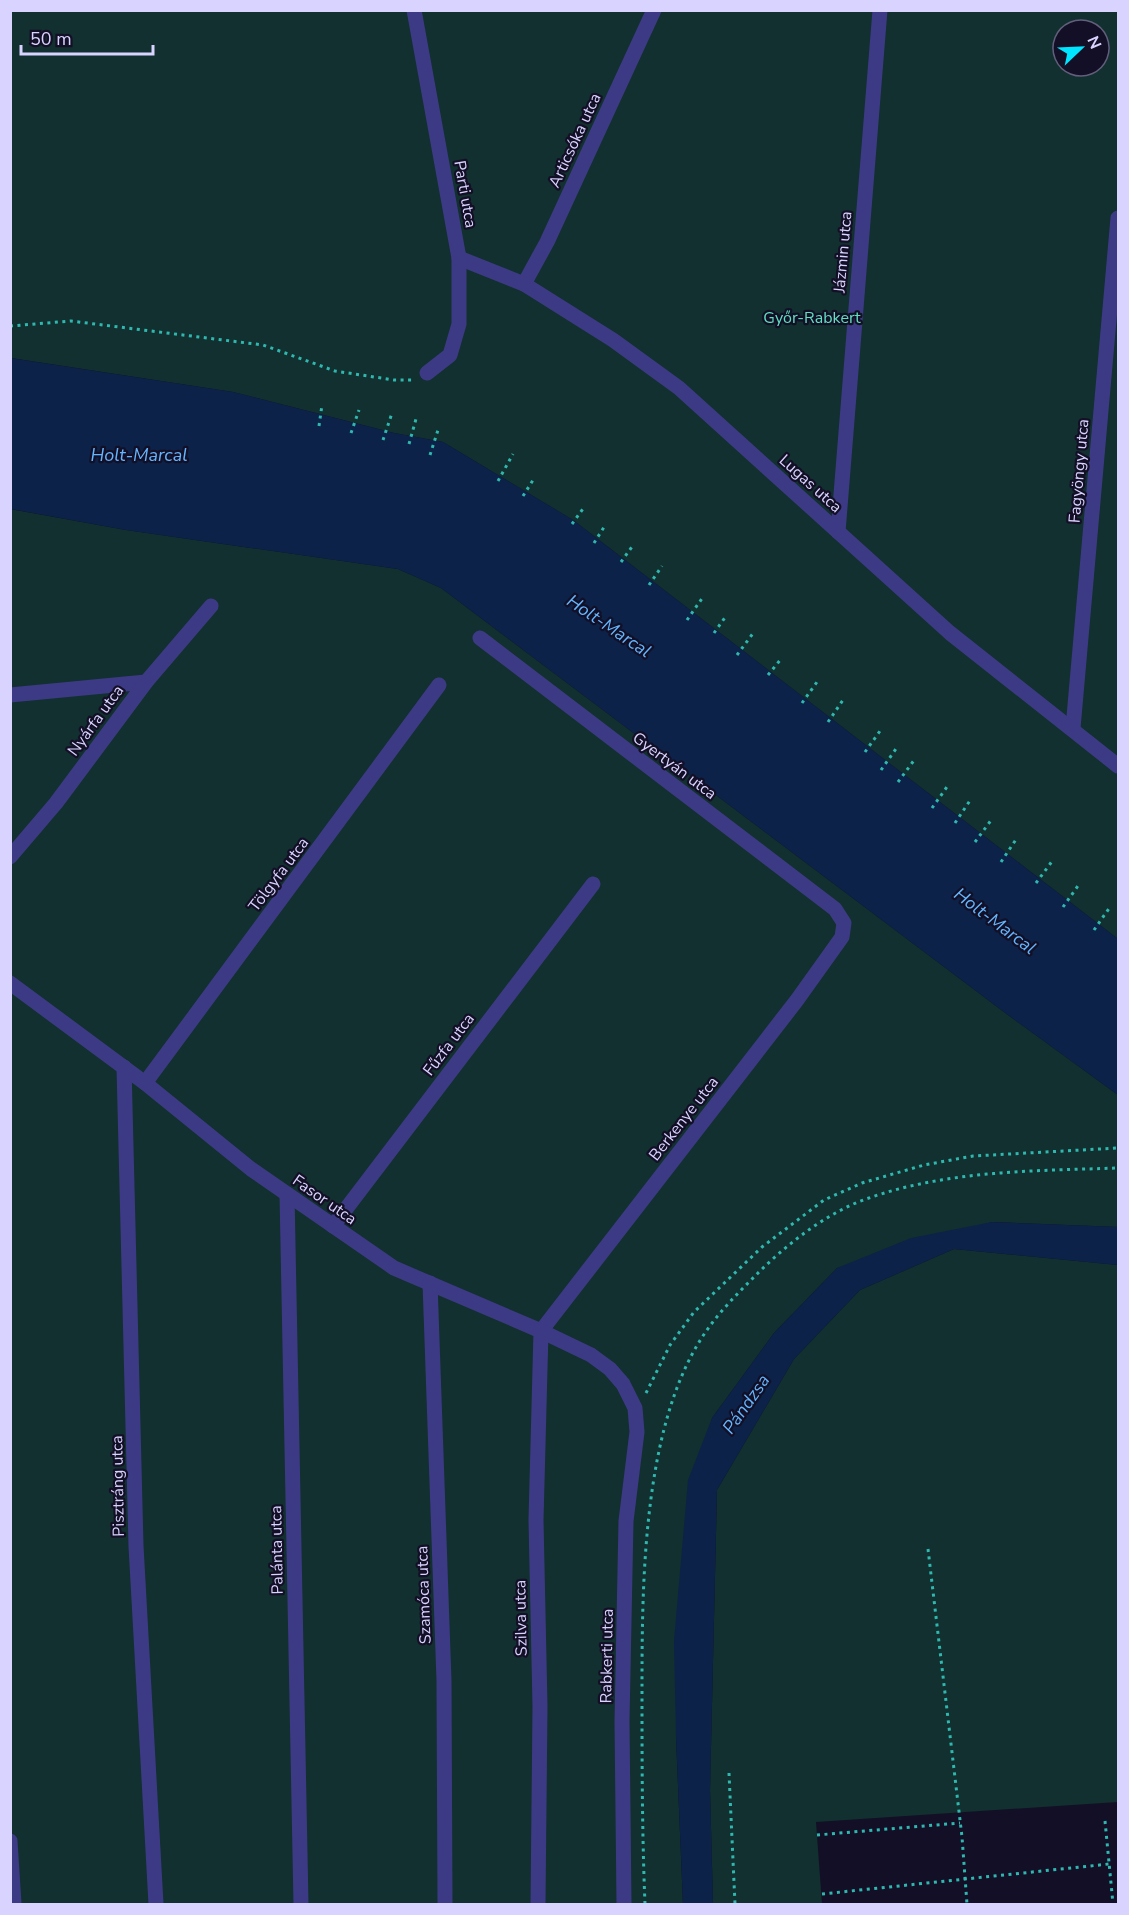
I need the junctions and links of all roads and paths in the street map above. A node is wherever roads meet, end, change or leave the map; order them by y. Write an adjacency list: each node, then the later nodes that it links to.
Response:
1 (414, 10): 5 (street, Parti utca)
2 (654, 10): 6 (street, Articsóka utca)
3 (880, 10): 26 (street, Jázmin utca)
4 (1119, 218): 49 (street, Fagyöngy utca)
5 (459, 258): 6 (street, Lugas utca); 8 (street, Parti utca)
6 (524, 284): 26 (street, Lugas utca)
7 (10, 326): 8 (path)
8 (427, 373)
9 (322, 405): 13 (path)
10 (359, 410): 15 (path)
11 (392, 413): 16 (path)
12 (416, 419): 17 (path)
13 (319, 426)
14 (438, 430): 19 (path)
15 (351, 433)
16 (383, 440)
17 (409, 444)
18 (513, 454): 21 (path)
19 (430, 455)
20 (536, 477): 22 (path)
21 (498, 481)
22 (523, 496)
23 (585, 506): 24 (path)
24 (572, 524)
25 (606, 525): 27 (path)
26 (838, 532): 49 (street, Lugas utca)
27 (594, 543)
28 (634, 544): 29 (path)
29 (621, 562)
30 (662, 567): 31 (path)
31 (649, 585)
32 (703, 597): 35 (path)
33 (211, 606): 42 (street, Nyárfa utca)
34 (726, 616): 37 (path)
35 (687, 621)
36 (754, 632): 39 (path)
37 (714, 633)
38 (480, 638): 72 (street, Gyertyán utca)
39 (737, 655)
40 (781, 659): 41 (path)
41 (768, 675)
42 (146, 682): 45 (street); 64 (street, Nyárfa utca)
43 (817, 682): 47 (path)
44 (439, 685): 76 (street, Tölgyfa utca)
45 (10, 695)
46 (843, 700): 48 (path)
47 (802, 703)
48 (828, 722)
49 (1072, 728): 54 (street, Lugas utca)
50 (880, 731): 52 (path)
51 (898, 746): 55 (path)
52 (865, 752)
53 (915, 759): 56 (path)
54 (1119, 766)
55 (881, 770)
56 (898, 783)
57 (949, 784): 59 (path)
58 (971, 800): 61 (path)
59 (932, 808)
60 (992, 819): 63 (path)
61 (954, 823)
62 (1017, 838): 66 (path)
63 (975, 842)
64 (10, 857)
65 (1053, 860): 67 (path)
66 (1001, 862)
67 (1036, 883)
68 (1080, 883): 70 (path)
69 (593, 884): 80 (street, Fűzfa utca)
70 (1063, 907)
71 (1110, 907): 73 (path)
72 (844, 923): 82 (street, Berkenye utca)
73 (1094, 930)
74 (10, 983): 75 (street, Fasor utca)
75 (124, 1067): 76 (street, Fasor utca); 94 (street, Pisztráng utca)
76 (145, 1083): 79 (street, Fasor utca)
77 (1119, 1148): 83 (path)
78 (1119, 1168): 99 (path)
79 (288, 1194): 80 (street, Fasor utca); 95 (street, Palánta utca)
80 (333, 1226): 81 (street, Fasor utca)
81 (430, 1283): 82 (street, Fasor utca); 96 (street, Szamóca utca)
82 (541, 1331): 83 (street, Fasor utca); 97 (street, Szilva utca)
83 (635, 1408): 98 (street, Rabkerti utca)
84 (928, 1549): 87 (path)
85 (729, 1773): 100 (path)
86 (1106, 1821): 90 (path)
87 (960, 1823): 88 (path); 91 (path)
88 (817, 1835)
89 (10, 1841): 93 (street)
90 (1109, 1864): 91 (path); 102 (path)
91 (965, 1879): 92 (path); 101 (path)
92 (822, 1894)
93 (14, 1905)
94 (156, 1905)
95 (301, 1905)
96 (445, 1905)
97 (538, 1905)
98 (624, 1905)
99 (645, 1905)
100 (735, 1905)
101 (967, 1905)
102 (1113, 1905)

